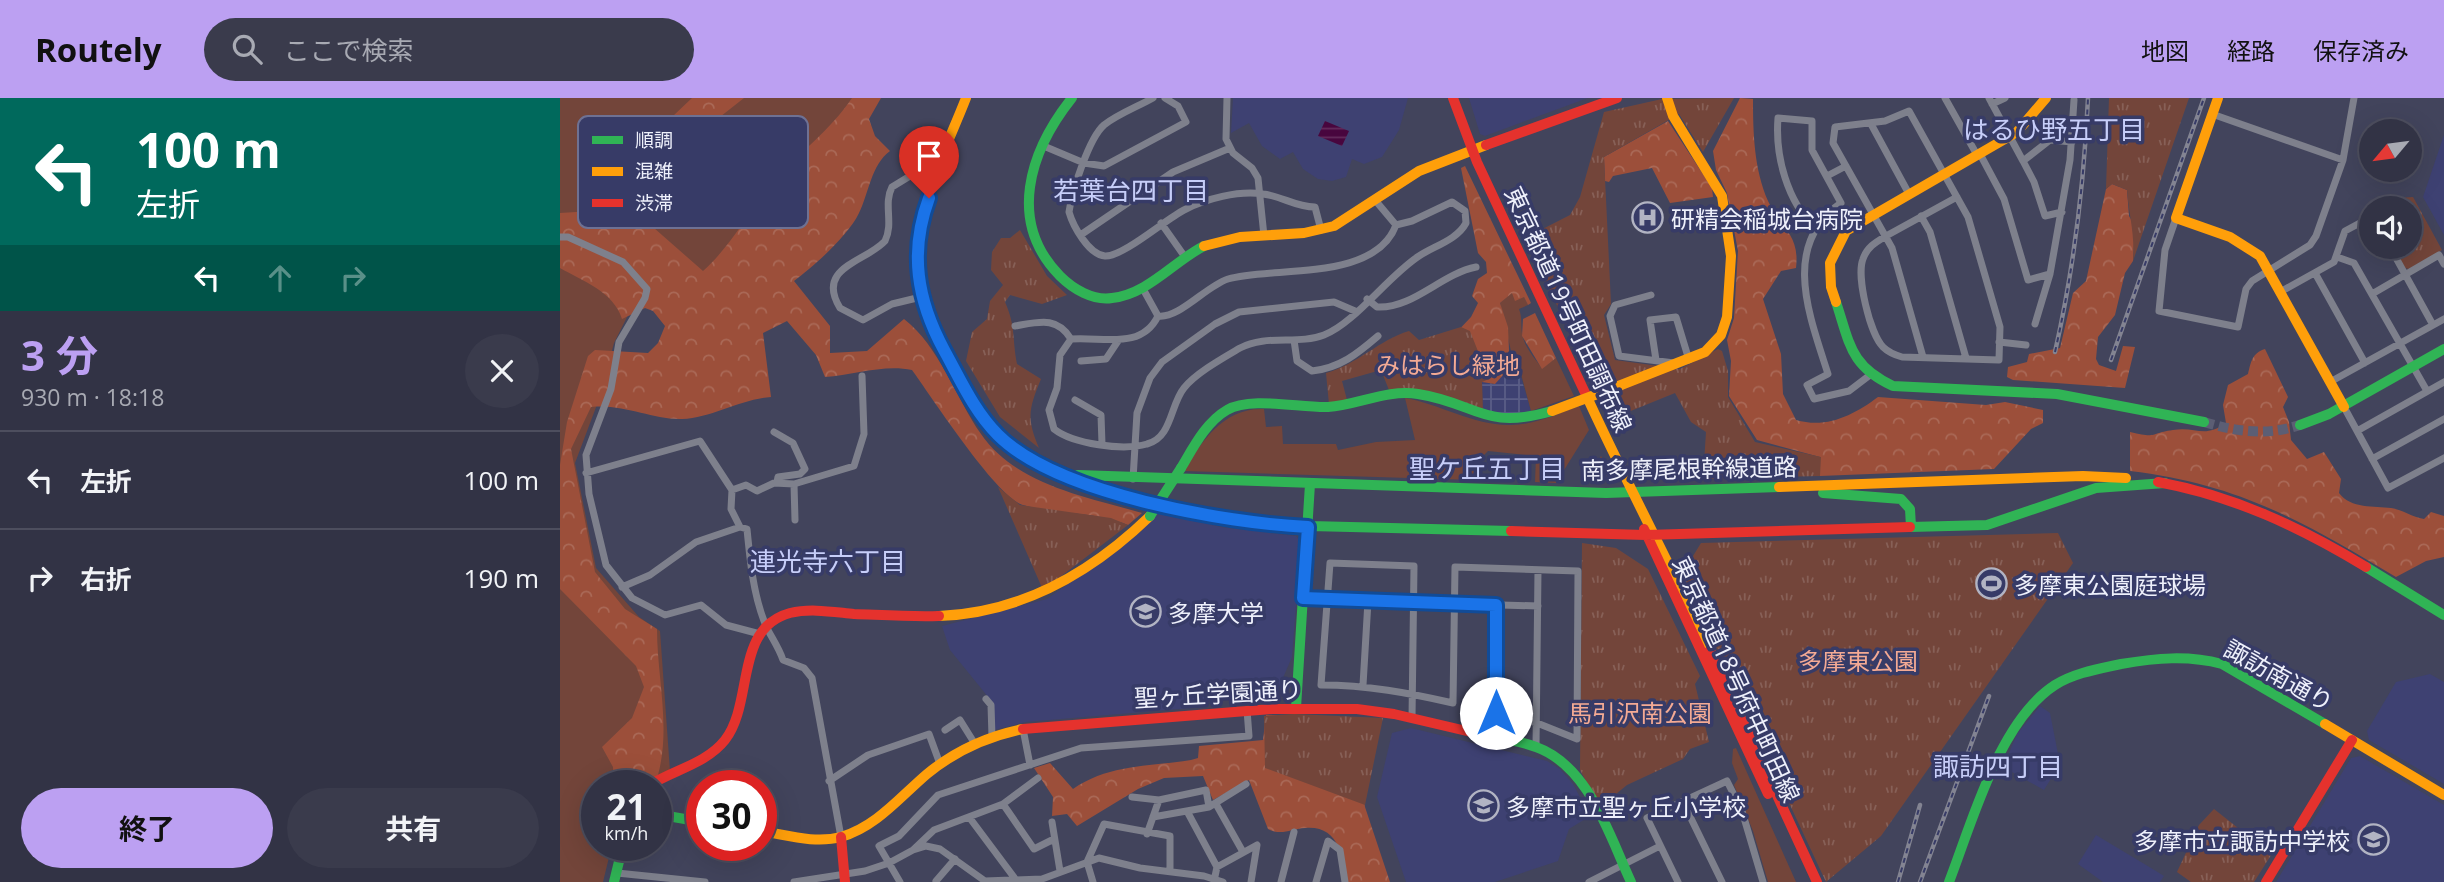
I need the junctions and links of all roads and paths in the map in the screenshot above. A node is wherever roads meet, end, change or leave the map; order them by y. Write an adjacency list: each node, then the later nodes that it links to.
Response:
1 (966, 98): 30 (main road, 南多摩尾根幹線道路)
2 (1072, 98): 20 (main road)
3 (1153, 98): 26 (street)
4 (1165, 98): 26 (street)
5 (1227, 98): 21 (street)
6 (1453, 98): 22 (main road, 東京都道19号町田調布線)
7 (1617, 98): 22 (main road)
8 (1667, 98): 81 (main road)
9 (1945, 98): 23 (street)
10 (2005, 98): 15 (street)
11 (2046, 98): 18 (main road)
12 (2218, 98): 16 (main road)
13 (2354, 98): 24 (street)
14 (2074, 100): 19 (street)
15 (1991, 101): 18 (street)
16 (2212, 114): 24 (street); 38 (main road)
17 (1871, 124): 27 (street); 28 (street); 32 (street)
18 (2010, 137): 23 (main road); 25 (street)
19 (2072, 142): 25 (street); 35 (street)
20 (1046, 148): 26 (street); 57 (main road)
21 (1230, 148): 31 (street); 44 (street)
22 (1472, 151): 34 (main road); 109 (main road, 東京都道19号町田調布線)
23 (1978, 154): 28 (main road); 55 (street)
24 (2343, 160): 53 (street)
25 (2023, 162): 35 (street)
26 (1084, 163): 44 (street)
27 (1846, 166): 29 (street); 36 (street)
28 (1944, 174): 32 (main road); 33 (street)
29 (1827, 176): 42 (street); 42 (street)
30 (934, 182): 61 (main road, 南多摩尾根幹線道路); 61 (street)
31 (1261, 193): 39 (street); 43 (street); 45 (street)
32 (1909, 194): 36 (main road)
33 (1957, 197): 37 (street); 73 (street)
34 (1375, 200): 41 (street); 43 (main road)
35 (2062, 212): 55 (street)
36 (1873, 214): 46 (street); 84 (main road)
37 (1921, 216): 46 (street); 78 (street)
38 (2176, 218): 53 (main road); 53 (street)
39 (1161, 223): 44 (street); 48 (street)
40 (2359, 223): 49 (street)
41 (1396, 225): 62 (street); 64 (street)
42 (1815, 228): 84 (street)
43 (1321, 230): 45 (main road)
44 (1082, 234)
45 (1264, 236): 48 (main road)
46 (1885, 236): 77 (street); 77 (street)
47 (560, 237): 101 (street)
48 (1185, 257): 57 (main road)
49 (2337, 257): 54 (street); 59 (street)
50 (2397, 259): 56 (street)
51 (2444, 264): 56 (street)
52 (1476, 268): 62 (street)
53 (2267, 270): 58 (main road)
54 (2315, 273): 58 (street); 82 (street)
55 (2050, 274): 66 (street)
56 (2406, 274): 59 (street); 67 (street)
57 (1142, 287): 64 (street)
58 (2280, 292): 86 (main road)
59 (2372, 294): 74 (street)
60 (1651, 295): 79 (street)
61 (921, 297): 100 (main road, 南多摩尾根幹線道路)
62 (1367, 299): 63 (street)
63 (1355, 311): 71 (street); 97 (street)
64 (1158, 316): 72 (street)
65 (2444, 319): 67 (street)
66 (2035, 324)
67 (2433, 325): 74 (street)
68 (1015, 326): 70 (street)
69 (1378, 335): 71 (street)
70 (1071, 339): 72 (street); 96 (street)
71 (1294, 340): 97 (street)
72 (1118, 341): 80 (street)
73 (1999, 342): 75 (street); 78 (street)
74 (2399, 344): 82 (street); 83 (street)
75 (2026, 345)
76 (2444, 349): 83 (main road)
77 (1923, 357): 78 (street)
78 (1966, 358)
79 (1656, 360): 81 (street); 81 (street)
80 (1080, 361)
81 (1683, 362): 125 (main road, bridge)
82 (2365, 363): 86 (street)
83 (2412, 367): 88 (street); 90 (main road)
84 (1870, 375): 92 (main road)
85 (862, 376): 105 (street)
86 (2330, 382): 90 (main road)
87 (2444, 382): 88 (street)
88 (2427, 391): 94 (street)
89 (1075, 400): 96 (street)
90 (2344, 407): 93 (main road); 94 (street)
91 (2444, 419): 99 (street)
92 (2204, 422)
93 (2300, 425)
94 (2357, 431): 99 (street)
95 (774, 432): 103 (street)
96 (1102, 444): 97 (street)
97 (1135, 446): 102 (street)
98 (2444, 458): 99 (street)
99 (2372, 459)
100 (1046, 467): 102 (main road, 南多摩尾根幹線道路); 112 (main road, 南多摩尾根幹線道路)
101 (586, 473): 108 (street); 116 (street)
102 (1133, 479): 106 (main road, 南多摩尾根幹線道路)
103 (777, 482): 105 (street); 108 (street)
104 (2165, 483): 107 (main road, 南多摩尾根幹線道路); 113 (main road, 南多摩尾根幹線道路); 124 (main road, 南多摩尾根幹線道路)
105 (794, 484): 110 (street)
106 (1310, 484): 109 (main road, 南多摩尾根幹線道路); 112 (main road)
107 (1777, 488): 109 (main road, 南多摩尾根幹線道路); 113 (main road)
108 (732, 489): 111 (street)
109 (1631, 492): 114 (main road, 東京都道19号町田調布線)
110 (795, 520)
111 (740, 527): 116 (street); 125 (street)
112 (1308, 527): 114 (main road, 南多摩尾根幹線道路); 117 (main road)
113 (1911, 527): 114 (main road, 南多摩尾根幹線道路)
114 (1651, 535): 193 (main road, 東京都道18号府中町田線); 194 (main road, 東京都道18号府中町田線)
115 (1538, 570): 121 (street); 123 (street); 132 (street)
116 (622, 587): 125 (street)
117 (1303, 598): 118 (street); 129 (main road)
118 (1327, 600): 119 (street); 120 (street); 126 (street)
119 (1368, 601): 120 (street); 126 (street)
120 (1414, 602): 121 (street); 127 (street)
121 (1455, 603): 122 (street); 127 (street)
122 (1496, 605): 123 (street); 132 (street)
123 (1538, 606): 132 (street)
124 (2444, 615)
125 (763, 630): 141 (main road); 143 (street)
126 (1363, 685): 127 (street)
127 (1413, 694): 131 (street)
128 (986, 699): 135 (street)
129 (1296, 708): 130 (main road, 聖ヶ丘学園通り); 131 (main road, 聖ヶ丘学園通り)
130 (1247, 710): 133 (main road, 聖ヶ丘学園通り); 140 (street)
131 (1412, 718): 138 (main road, 聖ヶ丘学園通り)
132 (1537, 723): 138 (street)
133 (1023, 729): 135 (main road, 聖ヶ丘学園通り); 140 (street)
134 (945, 730): 137 (street)
135 (992, 737): 137 (main road, 聖ヶ丘学園通り)
136 (2352, 740): 145 (main road, 諏訪南通り); 195 (main road, 諏訪南通り); 196 (main road)
137 (975, 744): 139 (main road, 聖ヶ丘学園通り)
138 (1536, 747): 166 (main road, 聖ヶ丘学園通り)
139 (940, 764): 143 (street); 158 (main road, 聖ヶ丘学園通り)
140 (1030, 765): 165 (street)
141 (672, 774)
142 (1038, 778): 149 (street)
143 (829, 781): 158 (street)
144 (1246, 784): 150 (street)
145 (2444, 795)
146 (1132, 797): 147 (street)
147 (1159, 800): 150 (street); 153 (street)
148 (1683, 802): 160 (street); 191 (street); 192 (street)
149 (1003, 804): 152 (street); 159 (street)
150 (1212, 806): 151 (street); 162 (street)
151 (1188, 813): 153 (street); 167 (street)
152 (969, 817): 161 (street); 174 (street)
153 (1153, 817): 157 (street)
154 (1052, 822): 159 (street)
155 (1294, 832): 185 (street)
156 (777, 833): 158 (main road, 聖ヶ丘学園通り)
157 (1147, 834): 164 (street); 168 (street)
158 (841, 837): 171 (main road)
159 (1054, 839): 169 (street)
160 (1660, 846): 166 (street); 190 (street)
161 (913, 850): 163 (street); 165 (street)
162 (1243, 852): 167 (street); 184 (street)
163 (955, 859): 175 (street); 176 (street)
164 (1087, 862): 168 (street); 169 (street); 182 (street)
165 (889, 863): 171 (street); 181 (street)
166 (1623, 865): 172 (street); 189 (main road, 聖ヶ丘学園通り)
167 (1217, 867): 178 (street)
168 (1173, 870): 178 (street); 183 (street)
169 (1060, 871): 177 (street)
170 (616, 877): 173 (street)
171 (844, 878): 180 (street)
172 (1602, 879): 188 (street)
173 (675, 880): 179 (street)
174 (1016, 880): 176 (street); 177 (street)
175 (936, 881)
176 (979, 881)
177 (1035, 881)
178 (1217, 881)
179 (705, 882)
180 (794, 882)
181 (900, 882)
182 (1093, 882)
183 (1174, 882)
184 (1251, 882)
185 (1280, 882)
186 (1316, 882): 187 (street)
187 (1345, 882)
188 (1589, 882)
189 (1631, 882)
190 (1678, 882)
191 (1722, 882)
192 (1763, 882)
193 (1808, 882)
194 (1817, 882)
195 (1948, 882)
196 (2266, 882)

